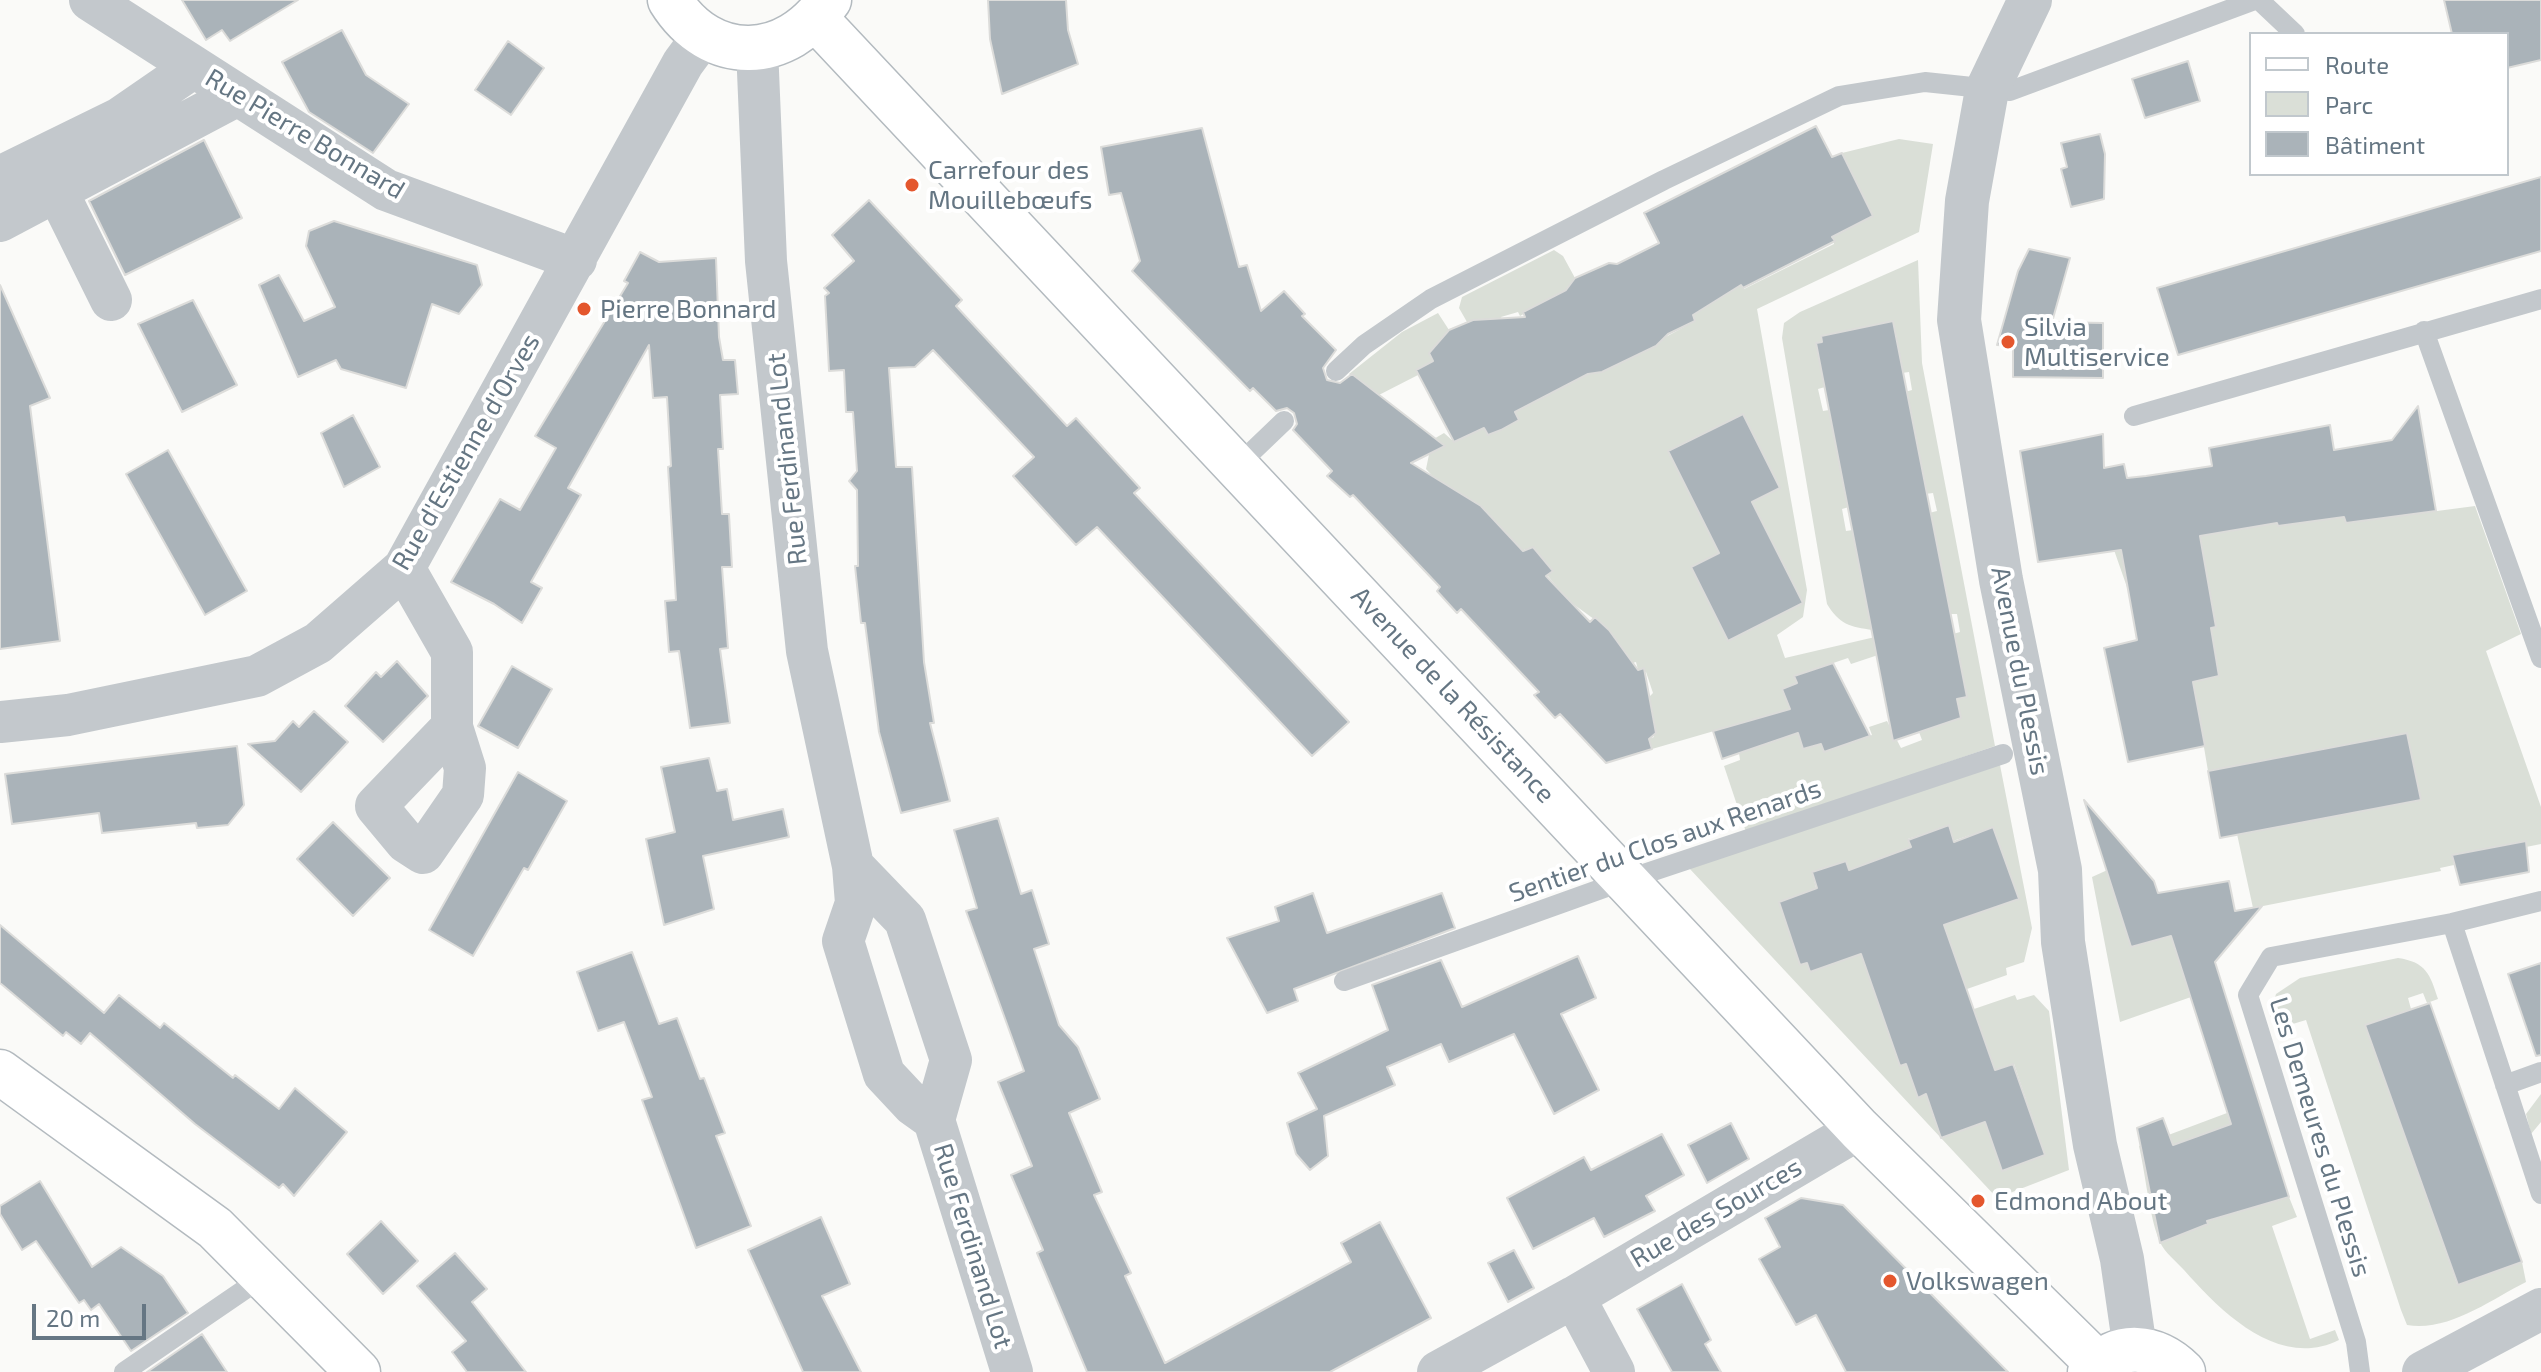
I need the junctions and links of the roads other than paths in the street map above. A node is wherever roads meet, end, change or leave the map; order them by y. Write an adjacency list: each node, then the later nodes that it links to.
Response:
1 (90, 0): 9 (street, Rue Pierre Bonnard)
2 (670, 0): 7 (main road)
3 (2030, 0): 10 (street, Avenue du Plessis)
4 (2257, 0): 6 (lane); 10 (lane)
5 (823, 10): 8 (main road); 22 (main road, Avenue de la Résistance)
6 (2293, 32)
7 (703, 36): 8 (main road); 15 (street, Rue d'Estienne d'Orves)
8 (757, 48): 28 (street, Rue Ferdinand Lot)
9 (194, 67): 11 (street, Rue Pierre Bonnard); 12 (street)
10 (1987, 90): 19 (lane); 42 (street, Avenue du Plessis)
11 (238, 95): 13 (street); 15 (street, Rue Pierre Bonnard)
12 (0, 177)
13 (56, 189): 14 (street); 17 (street)
14 (0, 221)
15 (576, 260): 23 (street, Rue d'Estienne d'Orves)
16 (2541, 299): 18 (lane)
17 (111, 300)
18 (2424, 331): 20 (lane); 24 (lane)
19 (1336, 371)
20 (2134, 416)
21 (1284, 421): 22 (lane)
22 (1237, 466): 29 (main road, Avenue de la Résistance)
23 (404, 568): 25 (street, Rue d'Estienne d'Orves); 26 (street)
24 (2541, 658)
25 (0, 722)
26 (452, 727)
27 (2003, 754): 29 (lane, Sentier du Clos aux Renards)
28 (853, 866): 36 (street, Rue Ferdinand Lot); 36 (street, Rue Ferdinand Lot)
29 (1626, 880): 32 (lane, Sentier du Clos aux Renards); 37 (main road, Avenue de la Résistance)
30 (2541, 901): 31 (lane, Les Demeures du Plessis)
31 (2452, 923): 35 (lane); 49 (lane, Les Demeures du Plessis)
32 (1344, 981)
33 (0, 1072): 39 (main road)
34 (2541, 1072): 35 (lane)
35 (2505, 1085): 38 (lane)
36 (934, 1120): 45 (street, Rue Ferdinand Lot)
37 (1859, 1129): 40 (street, Rue des Sources); 42 (main road, Avenue de la Résistance)
38 (2541, 1194)
39 (263, 1277): 43 (lane); 44 (main road)
40 (1574, 1297): 46 (street, Rue des Sources); 47 (street)
41 (2541, 1309): 50 (street)
42 (2108, 1361): 48 (main road)
43 (124, 1372)
44 (358, 1372)
45 (1012, 1372)
46 (1438, 1372)
47 (1614, 1372)
48 (2183, 1372)
49 (2360, 1372)
50 (2423, 1372)

